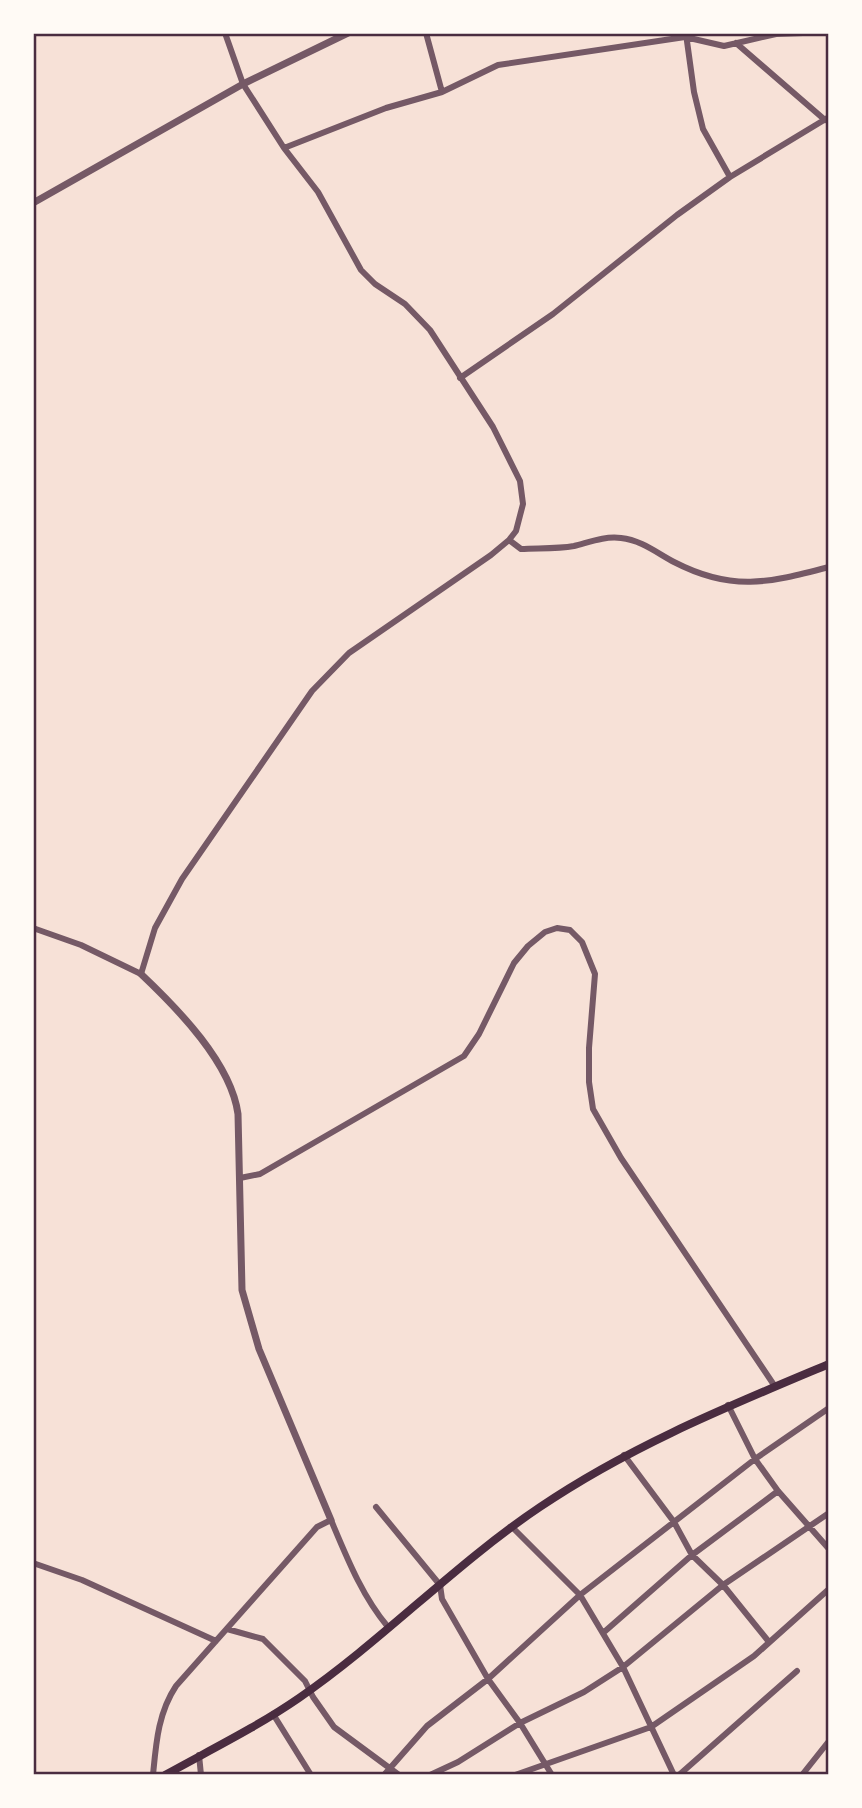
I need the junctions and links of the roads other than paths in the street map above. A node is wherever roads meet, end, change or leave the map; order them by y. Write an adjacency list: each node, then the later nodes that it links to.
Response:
1 (225, 33): 7 (street)
2 (348, 33): 7 (street)
3 (426, 33): 8 (street)
4 (803, 33): 6 (street)
5 (686, 35): 6 (street); 8 (street); 11 (street)
6 (736, 43): 9 (street)
7 (243, 84): 10 (street); 12 (street)
8 (442, 92): 10 (street)
9 (827, 119): 11 (street)
10 (284, 148): 13 (street)
11 (730, 177): 13 (street)
12 (33, 203)
13 (460, 378): 14 (street)
14 (509, 540): 15 (street); 17 (street)
15 (829, 567)
16 (33, 928): 17 (street)
17 (141, 974): 18 (street)
18 (240, 1178): 20 (street); 28 (street)
19 (829, 1364): 20 (main road)
20 (775, 1385): 21 (main road)
21 (728, 1405): 23 (main road); 24 (street)
22 (829, 1408): 24 (street)
23 (624, 1455): 29 (street); 31 (main road)
24 (755, 1459): 25 (street); 29 (street)
25 (778, 1491): 30 (street); 33 (street)
26 (376, 1507): 35 (street)
27 (829, 1513): 30 (street)
28 (331, 1520): 39 (street); 40 (street)
29 (674, 1522): 33 (street); 38 (street)
30 (810, 1525): 32 (street); 36 (street)
31 (512, 1527): 35 (main road); 38 (street)
32 (829, 1549)
33 (692, 1555): 36 (street); 41 (street)
34 (33, 1563): 42 (street)
35 (440, 1585): 39 (main road); 46 (street)
36 (723, 1585): 43 (street); 44 (street)
37 (829, 1589): 43 (street)
38 (580, 1595): 41 (street); 46 (street)
39 (388, 1628): 47 (main road)
40 (227, 1629): 42 (street); 47 (street)
41 (603, 1633): 44 (street)
42 (216, 1641): 55 (street)
43 (769, 1642): 50 (street)
44 (623, 1667): 49 (street); 50 (street)
45 (797, 1671): 64 (street)
46 (488, 1679): 49 (street); 54 (street)
47 (310, 1689): 48 (main road); 54 (street)
48 (273, 1714): 52 (main road); 58 (street)
49 (520, 1723): 53 (street); 61 (street)
50 (651, 1727): 53 (street); 64 (street)
51 (829, 1741): 65 (street)
52 (200, 1755): 56 (main road); 57 (street)
53 (547, 1764): 62 (street); 63 (street)
54 (390, 1768): 59 (street); 60 (street)
55 (153, 1775)
56 (165, 1775)
57 (201, 1775)
58 (311, 1775)
59 (384, 1775)
60 (399, 1775)
61 (430, 1775)
62 (515, 1775)
63 (552, 1775)
64 (677, 1775)
65 (802, 1775)

